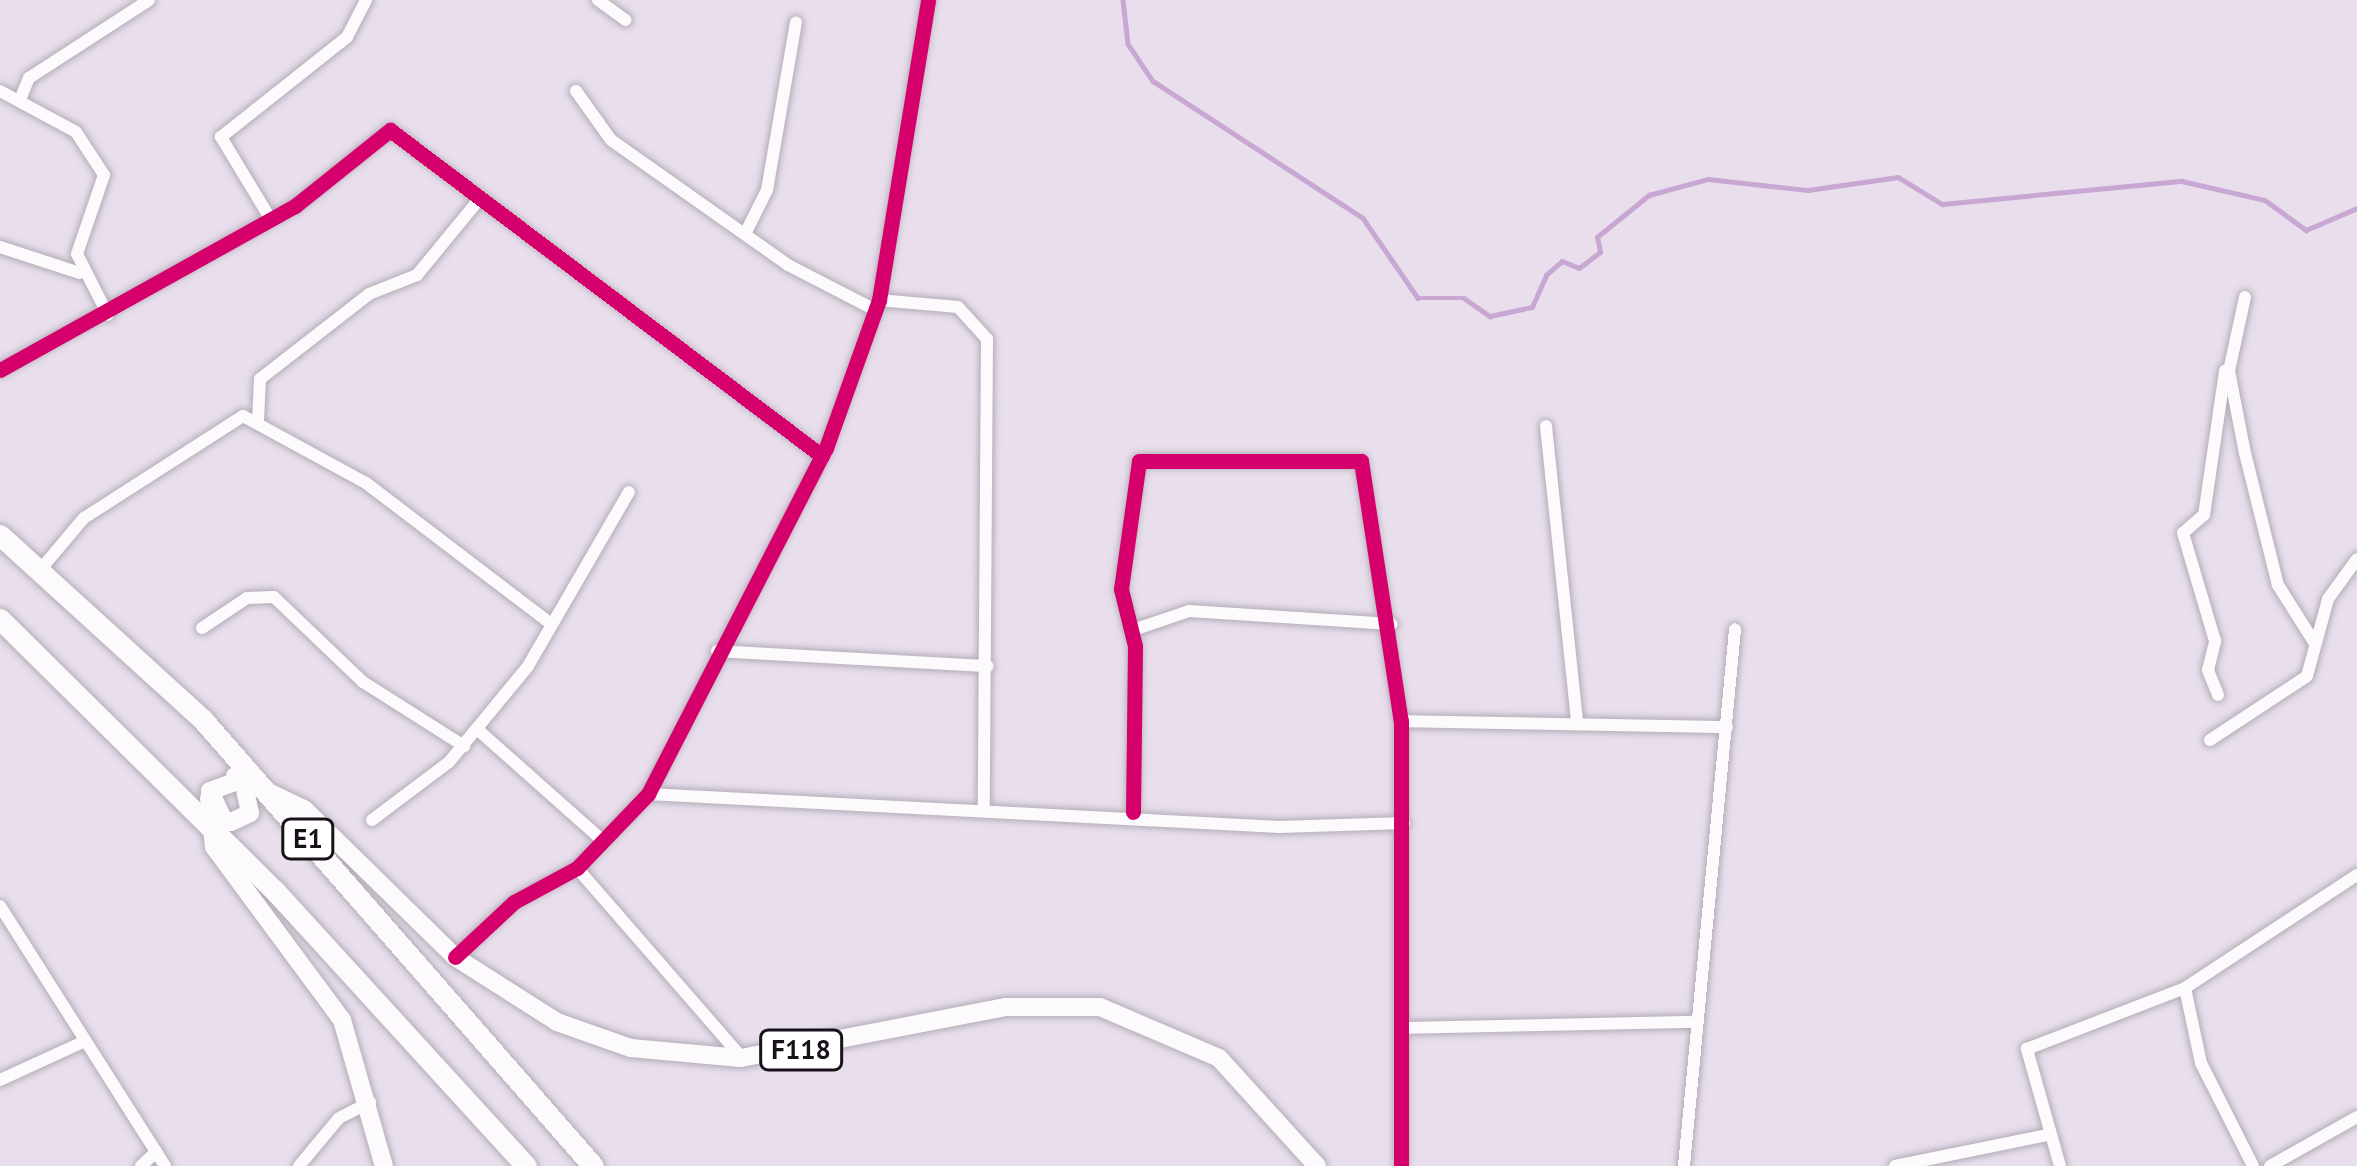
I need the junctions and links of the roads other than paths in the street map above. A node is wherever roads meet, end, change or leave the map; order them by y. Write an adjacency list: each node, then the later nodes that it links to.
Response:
1 (148, 0): 9 (street)
2 (366, 0): 11 (street)
3 (598, 0): 5 (street)
4 (928, 0): 16 (street)
5 (626, 20)
6 (796, 22): 12 (street)
7 (0, 91): 9 (street)
8 (576, 91): 12 (street)
9 (20, 100): 14 (street)
10 (477, 202): 11 (street); 20 (street); 22 (street)
11 (270, 218): 17 (street)
12 (745, 234): 16 (street)
13 (0, 247): 14 (street)
14 (80, 273): 17 (street)
15 (2245, 297): 18 (street)
16 (877, 305): 22 (street); 35 (street)
17 (108, 315): 19 (street)
18 (2230, 352): 33 (street); 36 (street)
19 (0, 370)
20 (258, 421): 26 (street); 28 (street)
21 (1546, 426): 38 (street)
22 (822, 456): 34 (street)
23 (629, 492): 28 (street)
24 (0, 535): 26 (highway, E1)
25 (2357, 559): 33 (street)
26 (40, 570): 43 (highway, E1)
27 (0, 619): 48 (highway, E1)
28 (551, 624): 40 (street)
29 (1392, 624): 32 (street); 32 (street); 37 (street)
30 (202, 628): 42 (street)
31 (1735, 629): 39 (street)
32 (1133, 630): 47 (street)
33 (2314, 642): 41 (street)
34 (717, 651): 35 (street); 44 (street)
35 (988, 666): 45 (street)
36 (2218, 695)
37 (1400, 721): 38 (street); 50 (street)
38 (1577, 722): 39 (street)
39 (1727, 727): 59 (street)
40 (477, 730): 42 (street); 51 (street)
41 (2210, 740)
42 (464, 746): 49 (street)
43 (254, 790): 46 (main road); 46 (main road); 48 (main road); 48 (main road); 73 (highway, E1)
44 (648, 794): 45 (street); 51 (street)
45 (984, 807): 47 (street)
46 (304, 809): 57 (main road, F118)
47 (1133, 812): 50 (street)
48 (219, 814): 52 (highway, E1); 52 (main road); 53 (main road)
49 (372, 820)
50 (1404, 823): 60 (street)
51 (601, 839): 54 (street)
52 (229, 844): 53 (main road); 72 (highway, E1)
53 (228, 868): 64 (main road)
54 (577, 868): 57 (street); 62 (street)
55 (2357, 875): 58 (street)
56 (0, 906): 61 (street)
57 (455, 957): 74 (main road, F118)
58 (2185, 988): 66 (street); 79 (street)
59 (1690, 1022): 60 (street); 76 (street)
60 (1402, 1028): 75 (street)
61 (82, 1042): 63 (street); 67 (street)
62 (737, 1052)
63 (0, 1079)
64 (371, 1101): 70 (street); 71 (main road)
65 (2357, 1117): 80 (street)
66 (2048, 1135): 77 (street); 78 (street)
67 (156, 1152): 68 (street); 69 (street)
68 (141, 1166)
69 (165, 1166)
70 (299, 1166)
71 (384, 1166)
72 (526, 1166)
73 (593, 1166)
74 (1317, 1166)
75 (1401, 1166)
76 (1684, 1166)
77 (1895, 1166)
78 (2060, 1166)
79 (2253, 1166)
80 (2270, 1166)

